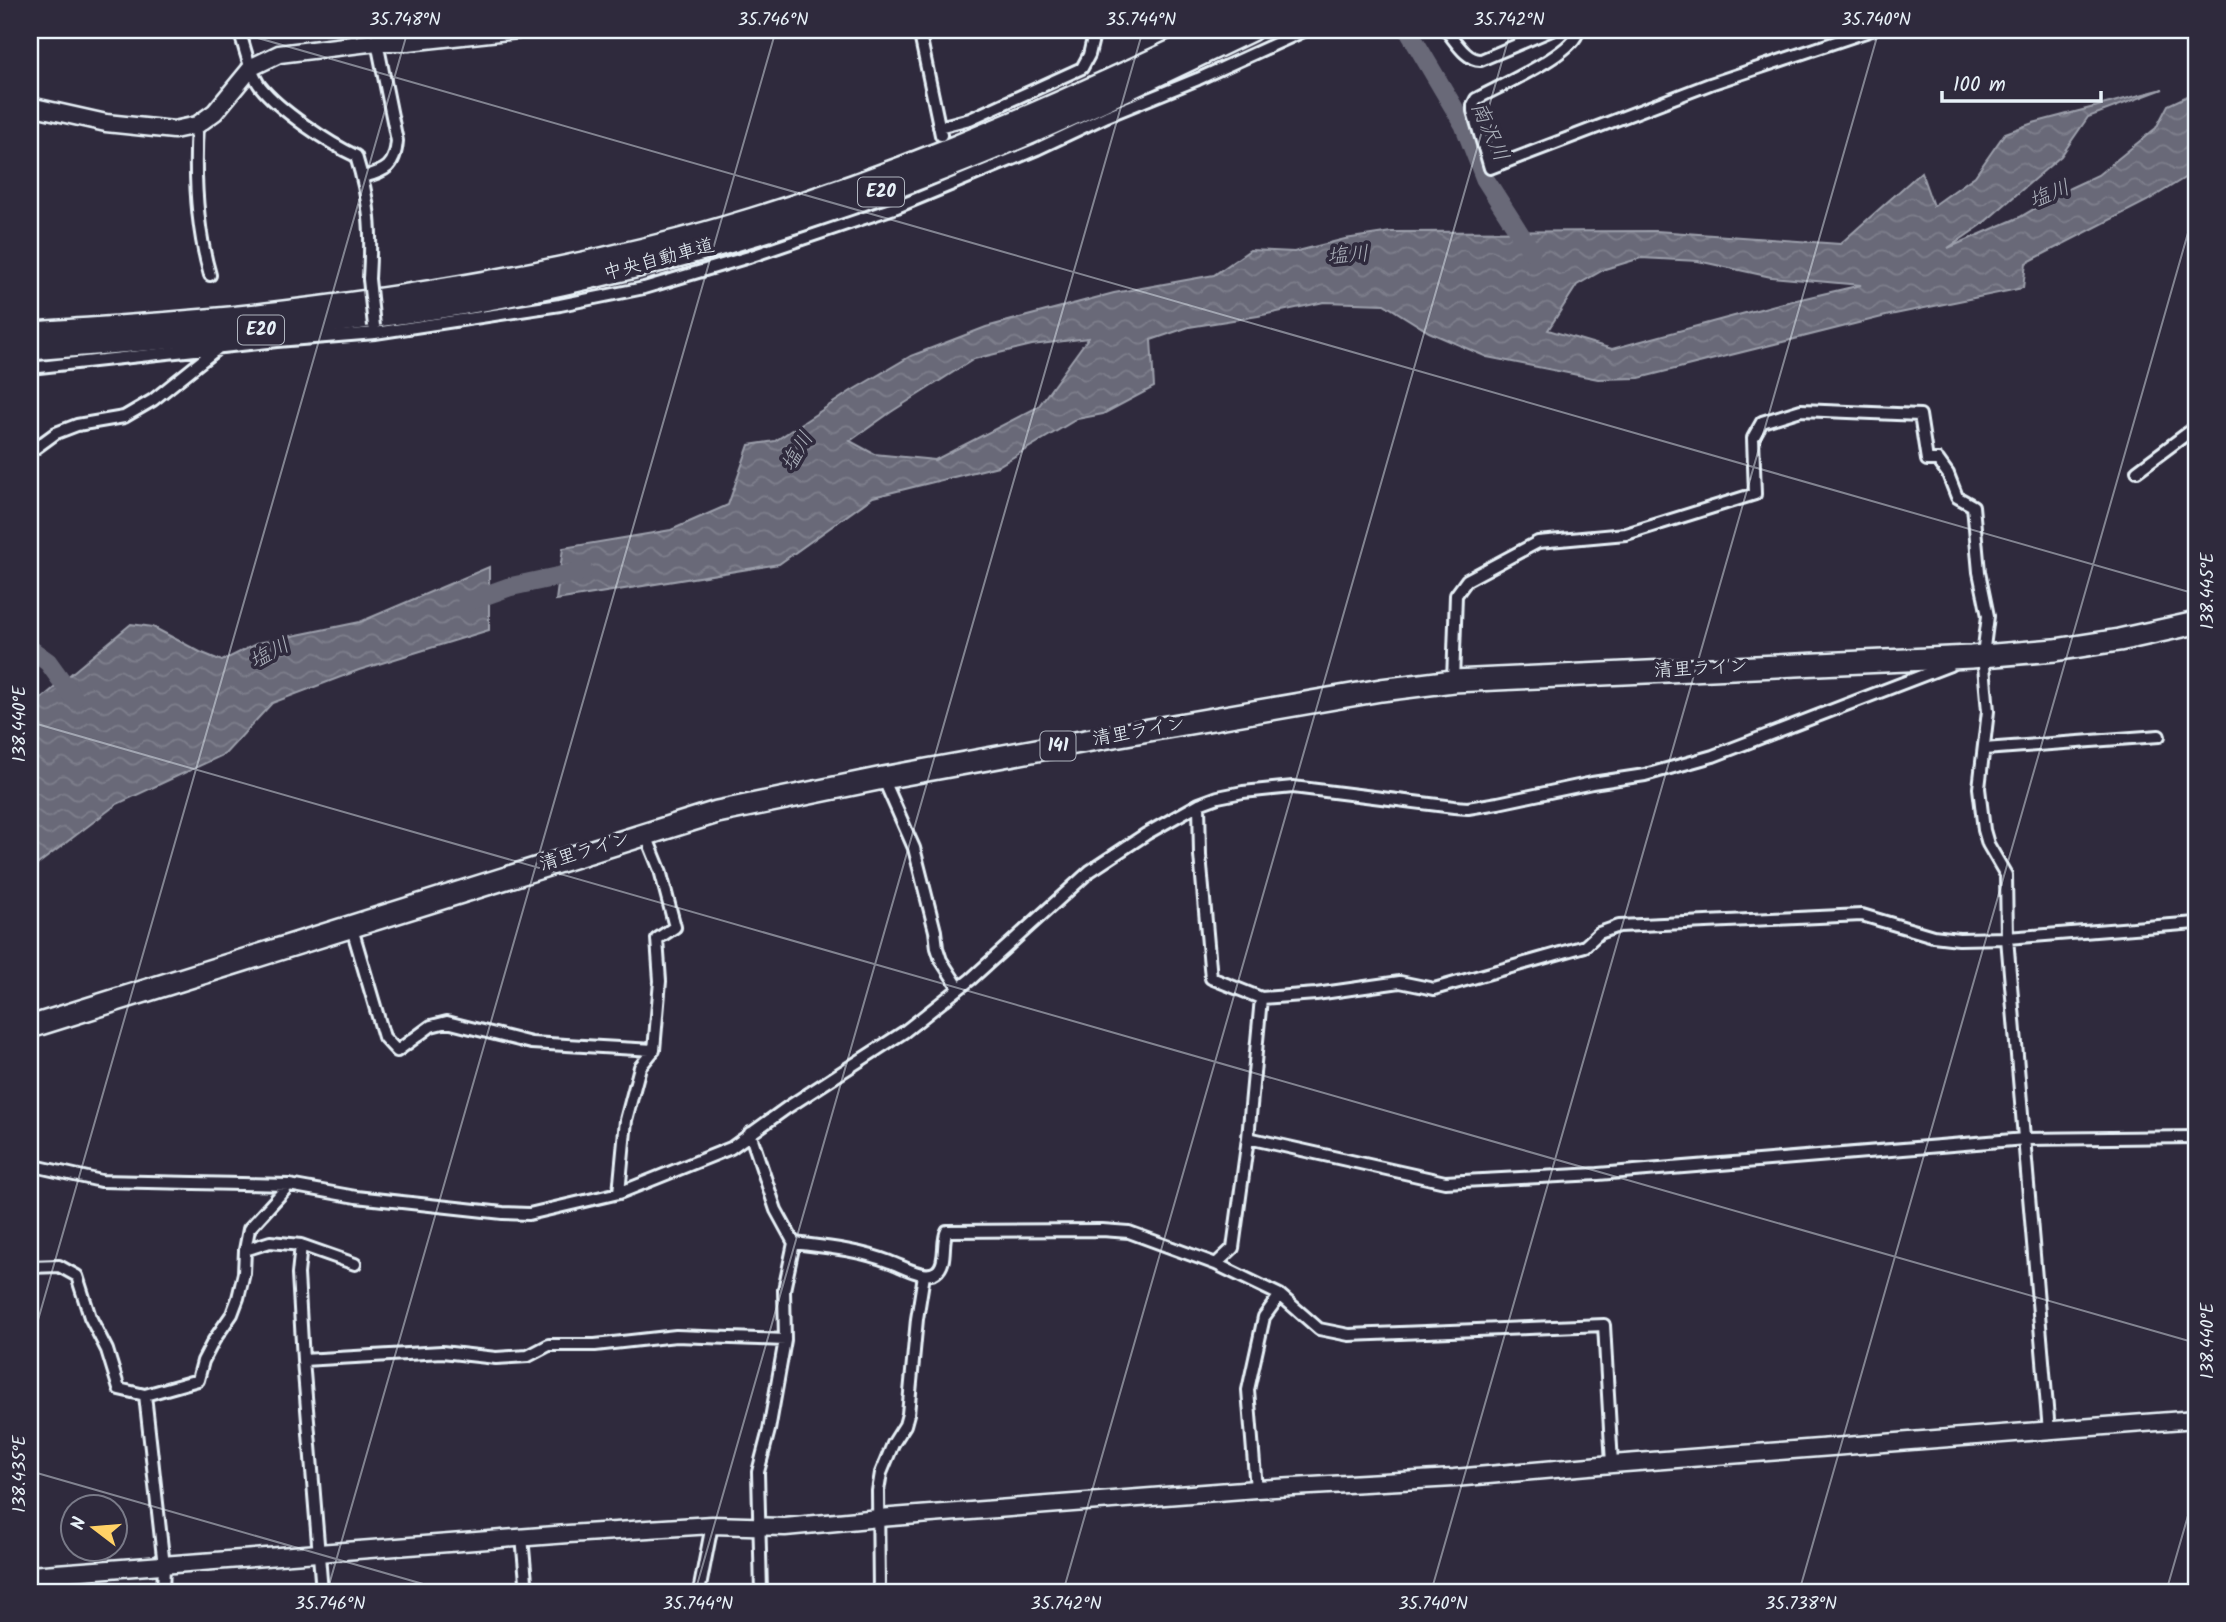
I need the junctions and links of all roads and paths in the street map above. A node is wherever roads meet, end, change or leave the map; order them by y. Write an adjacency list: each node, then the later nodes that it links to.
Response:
1 (239, 30): 13 (street)
2 (518, 30): 12 (street)
3 (919, 30): 4 (street)
4 (1095, 30)
5 (1217, 30): 19 (highway, 中央自動車道 / E20)
6 (1251, 30): 21 (highway, 中央自動車道 / E20)
7 (1306, 30): 18 (street)
8 (1446, 30): 9 (street)
9 (1552, 30)
10 (1574, 30): 11 (street)
11 (1872, 30)
12 (377, 42): 13 (street); 16 (street)
13 (252, 67): 15 (street); 16 (street)
14 (30, 106): 15 (street)
15 (197, 125): 17 (street)
16 (363, 177): 18 (street, bridge)
17 (210, 275)
18 (374, 330): 20 (street)
19 (30, 333)
20 (218, 348): 22 (street); 24 (street)
21 (30, 349)
22 (30, 368)
23 (2196, 427): 25 (street)
24 (30, 452)
25 (2137, 471)
26 (2196, 623): 27 (highway, 清里ライン / 141)
27 (1977, 656): 28 (highway, 清里ライン / 141); 28 (street); 30 (street); 32 (street)
28 (1453, 681): 31 (highway, 清里ライン / 141)
29 (2159, 736): 30 (street)
30 (1984, 749): 36 (street)
31 (883, 778): 33 (highway, 清里ライン / 141); 37 (street)
32 (1199, 804): 37 (street); 38 (street)
33 (645, 833): 35 (highway, 清里ライン / 141); 40 (street)
34 (2196, 923): 36 (street)
35 (351, 925): 39 (highway, 清里ライン / 141); 40 (street)
36 (2007, 937): 38 (street); 44 (street)
37 (959, 988): 41 (street)
38 (1261, 998): 43 (street)
39 (30, 1027)
40 (654, 1050): 47 (street)
41 (750, 1133): 47 (street); 48 (street)
42 (2196, 1137): 44 (street)
43 (1248, 1138): 44 (street); 51 (street)
44 (2025, 1139): 60 (street)
45 (30, 1165): 46 (street)
46 (289, 1185): 47 (street); 50 (street)
47 (619, 1193)
48 (794, 1242): 54 (street); 56 (street)
49 (301, 1245): 50 (street); 52 (street); 57 (street)
50 (245, 1250): 58 (street)
51 (1216, 1264): 54 (street); 55 (street)
52 (355, 1265)
53 (30, 1267): 58 (street)
54 (924, 1275): 63 (street)
55 (1280, 1295): 61 (street); 62 (street)
56 (785, 1340): 57 (street); 65 (street)
57 (303, 1360): 67 (street)
58 (145, 1395): 68 (street)
59 (2196, 1419): 60 (street)
60 (2049, 1431): 61 (street)
61 (1612, 1464): 62 (street)
62 (1256, 1489): 63 (street)
63 (879, 1518): 65 (street); 75 (street)
64 (712, 1525): 65 (street); 66 (street); 73 (street)
65 (758, 1528): 74 (street)
66 (522, 1537): 67 (street); 72 (street)
67 (319, 1554): 68 (street); 71 (street)
68 (164, 1566): 69 (street); 70 (street)
69 (30, 1575)
70 (163, 1592)
71 (322, 1592)
72 (527, 1592)
73 (699, 1592)
74 (761, 1592)
75 (879, 1592)

